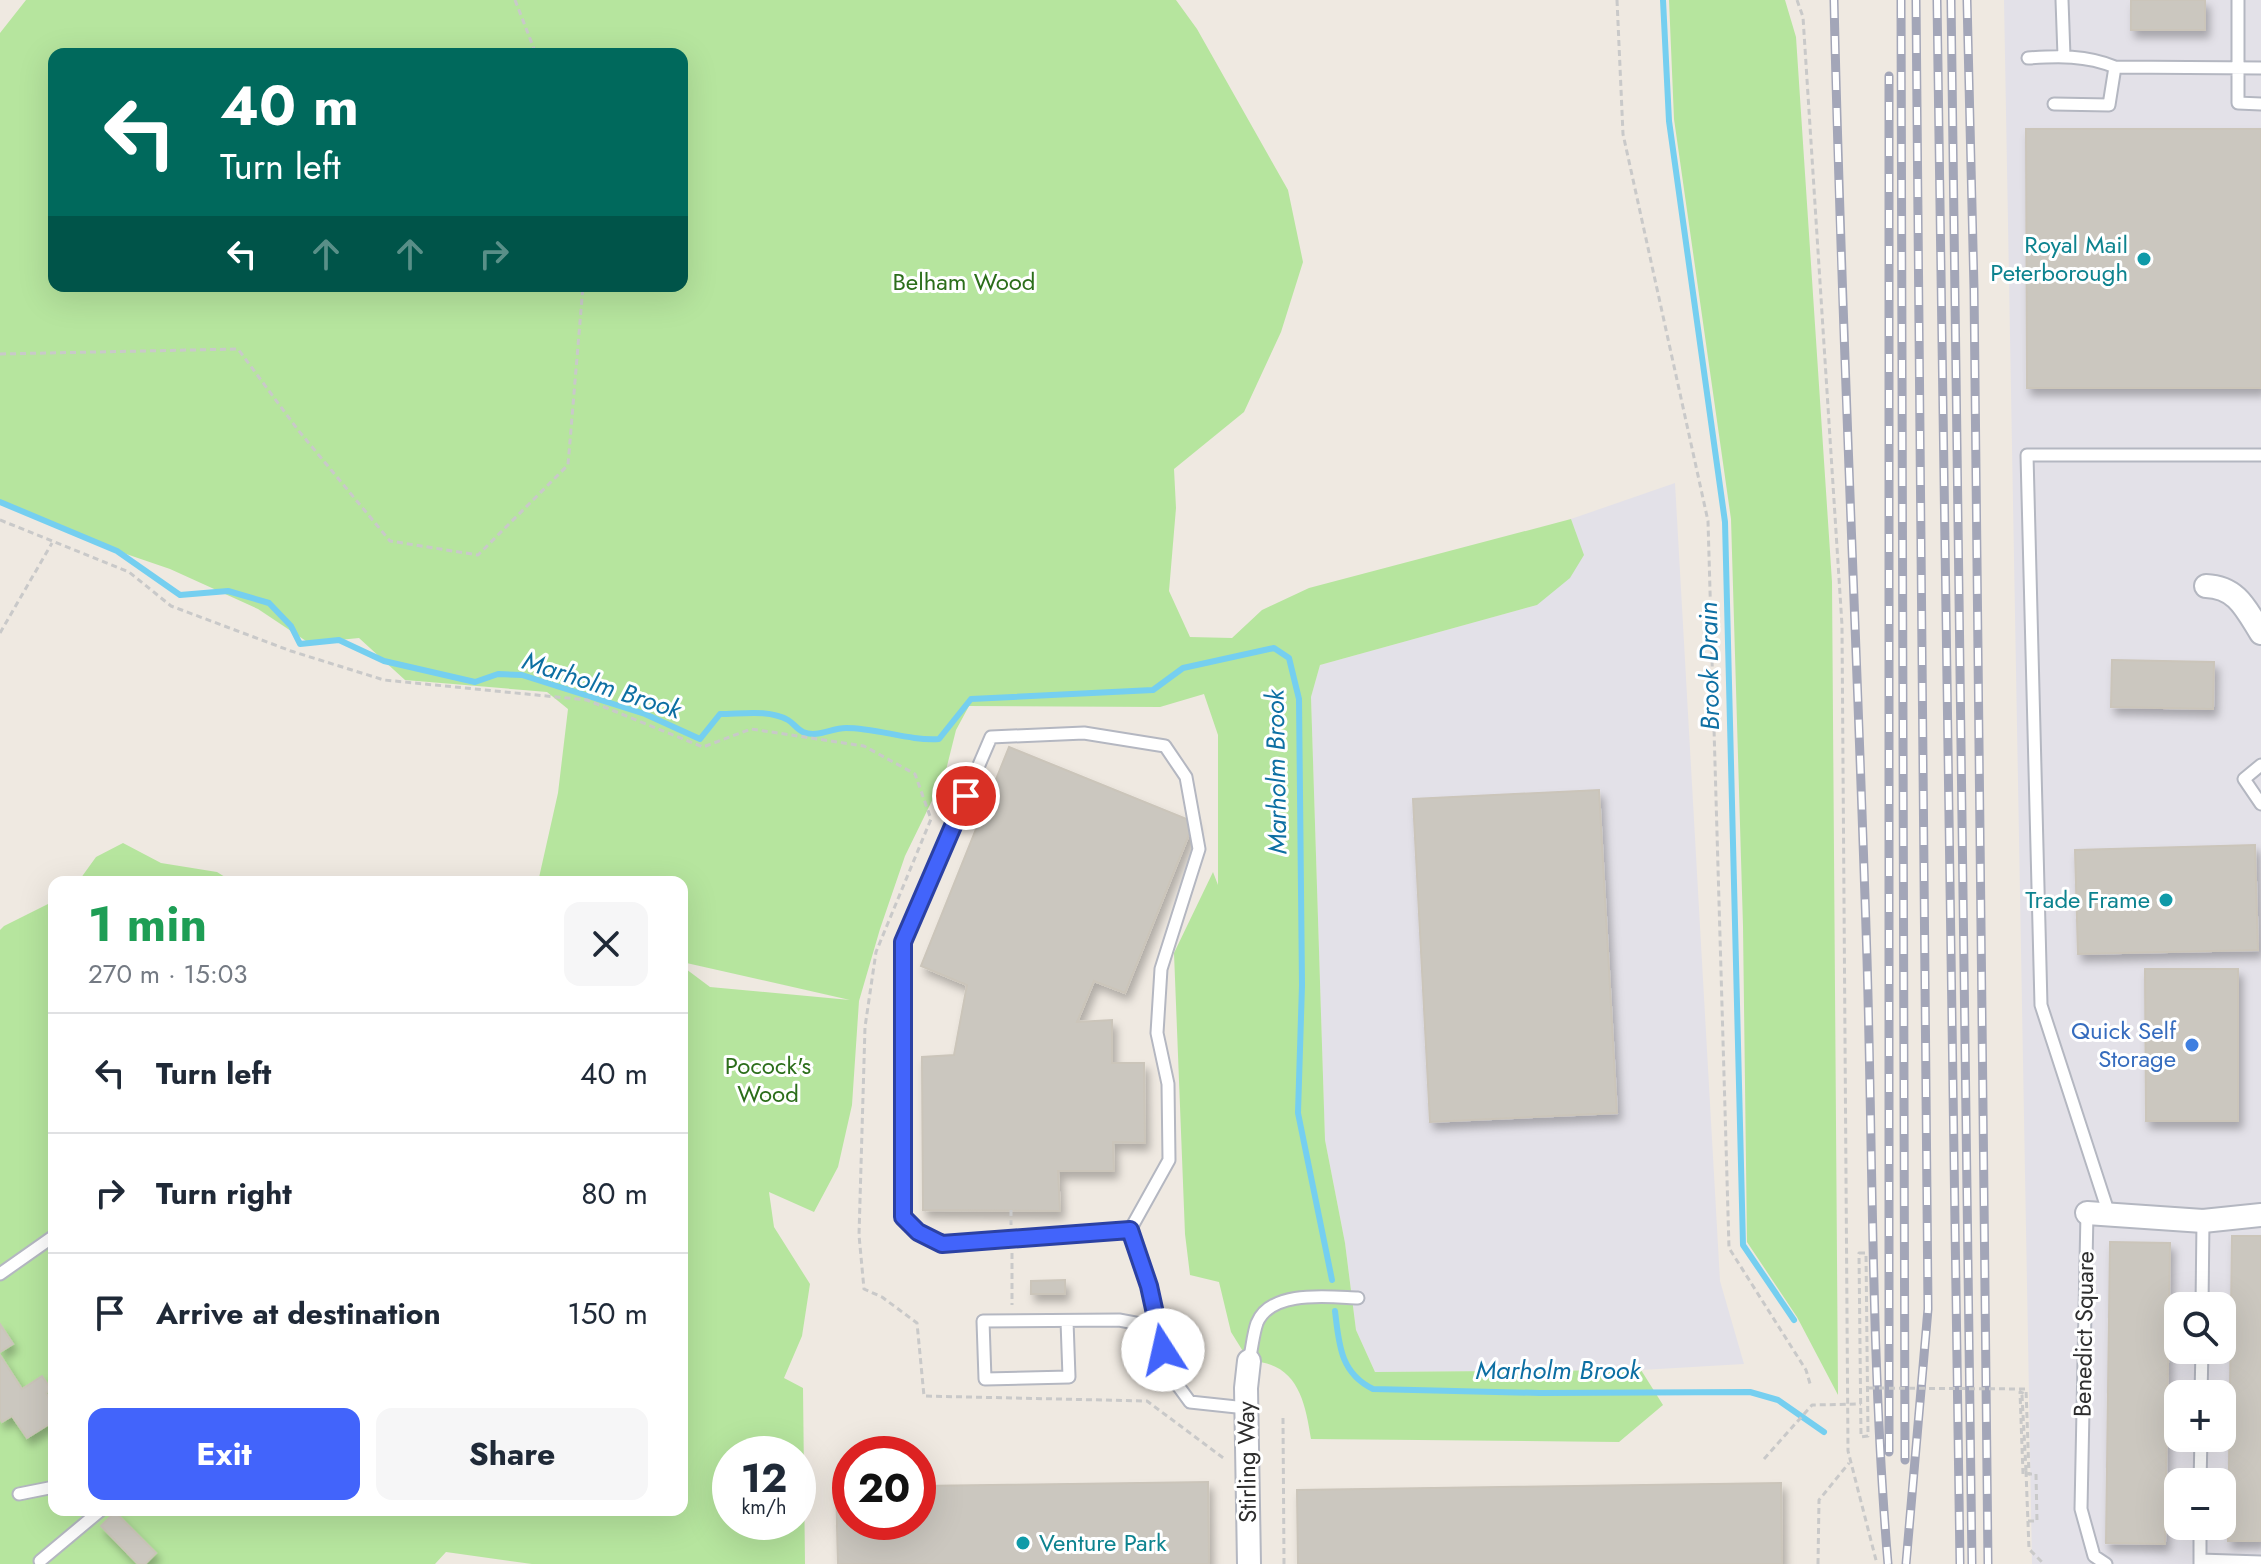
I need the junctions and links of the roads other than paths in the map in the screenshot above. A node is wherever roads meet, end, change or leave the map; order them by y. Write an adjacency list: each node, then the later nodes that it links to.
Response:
1 (2062, 0): 3 (lane)
2 (2238, 0): 6 (lane)
3 (2064, 56): 4 (lane); 5 (lane)
4 (2028, 58)
5 (2115, 67): 6 (lane); 8 (lane)
6 (2238, 68): 7 (lane); 9 (lane)
7 (2261, 68)
8 (2054, 104)
9 (2261, 104)
10 (2261, 455): 15 (lane, Benedict Square)
11 (2206, 586): 12 (street)
12 (2261, 633)
13 (2261, 765): 14 (lane)
14 (2261, 804)
15 (2098, 1213): 17 (street); 35 (lane, Benedict Square)
16 (2261, 1215): 17 (street)
17 (2203, 1221): 21 (lane)
18 (1130, 1230): 18 (lane); 24 (lane)
19 (48, 1240): 20 (lane)
20 (0, 1274)
21 (2202, 1292)
22 (1358, 1298): 25 (lane)
23 (1067, 1321): 23 (lane); 24 (lane)
24 (1157, 1327): 26 (lane)
25 (1249, 1361): 26 (street, Stirling Way)
26 (1246, 1408): 34 (street, Stirling Way)
27 (48, 1488): 28 (lane)
28 (19, 1494)
29 (94, 1516): 31 (lane)
30 (2200, 1540): 32 (lane)
31 (40, 1561)
32 (2200, 1562): 33 (lane)
33 (2261, 1562)
34 (1249, 1564)
35 (2106, 1564)

